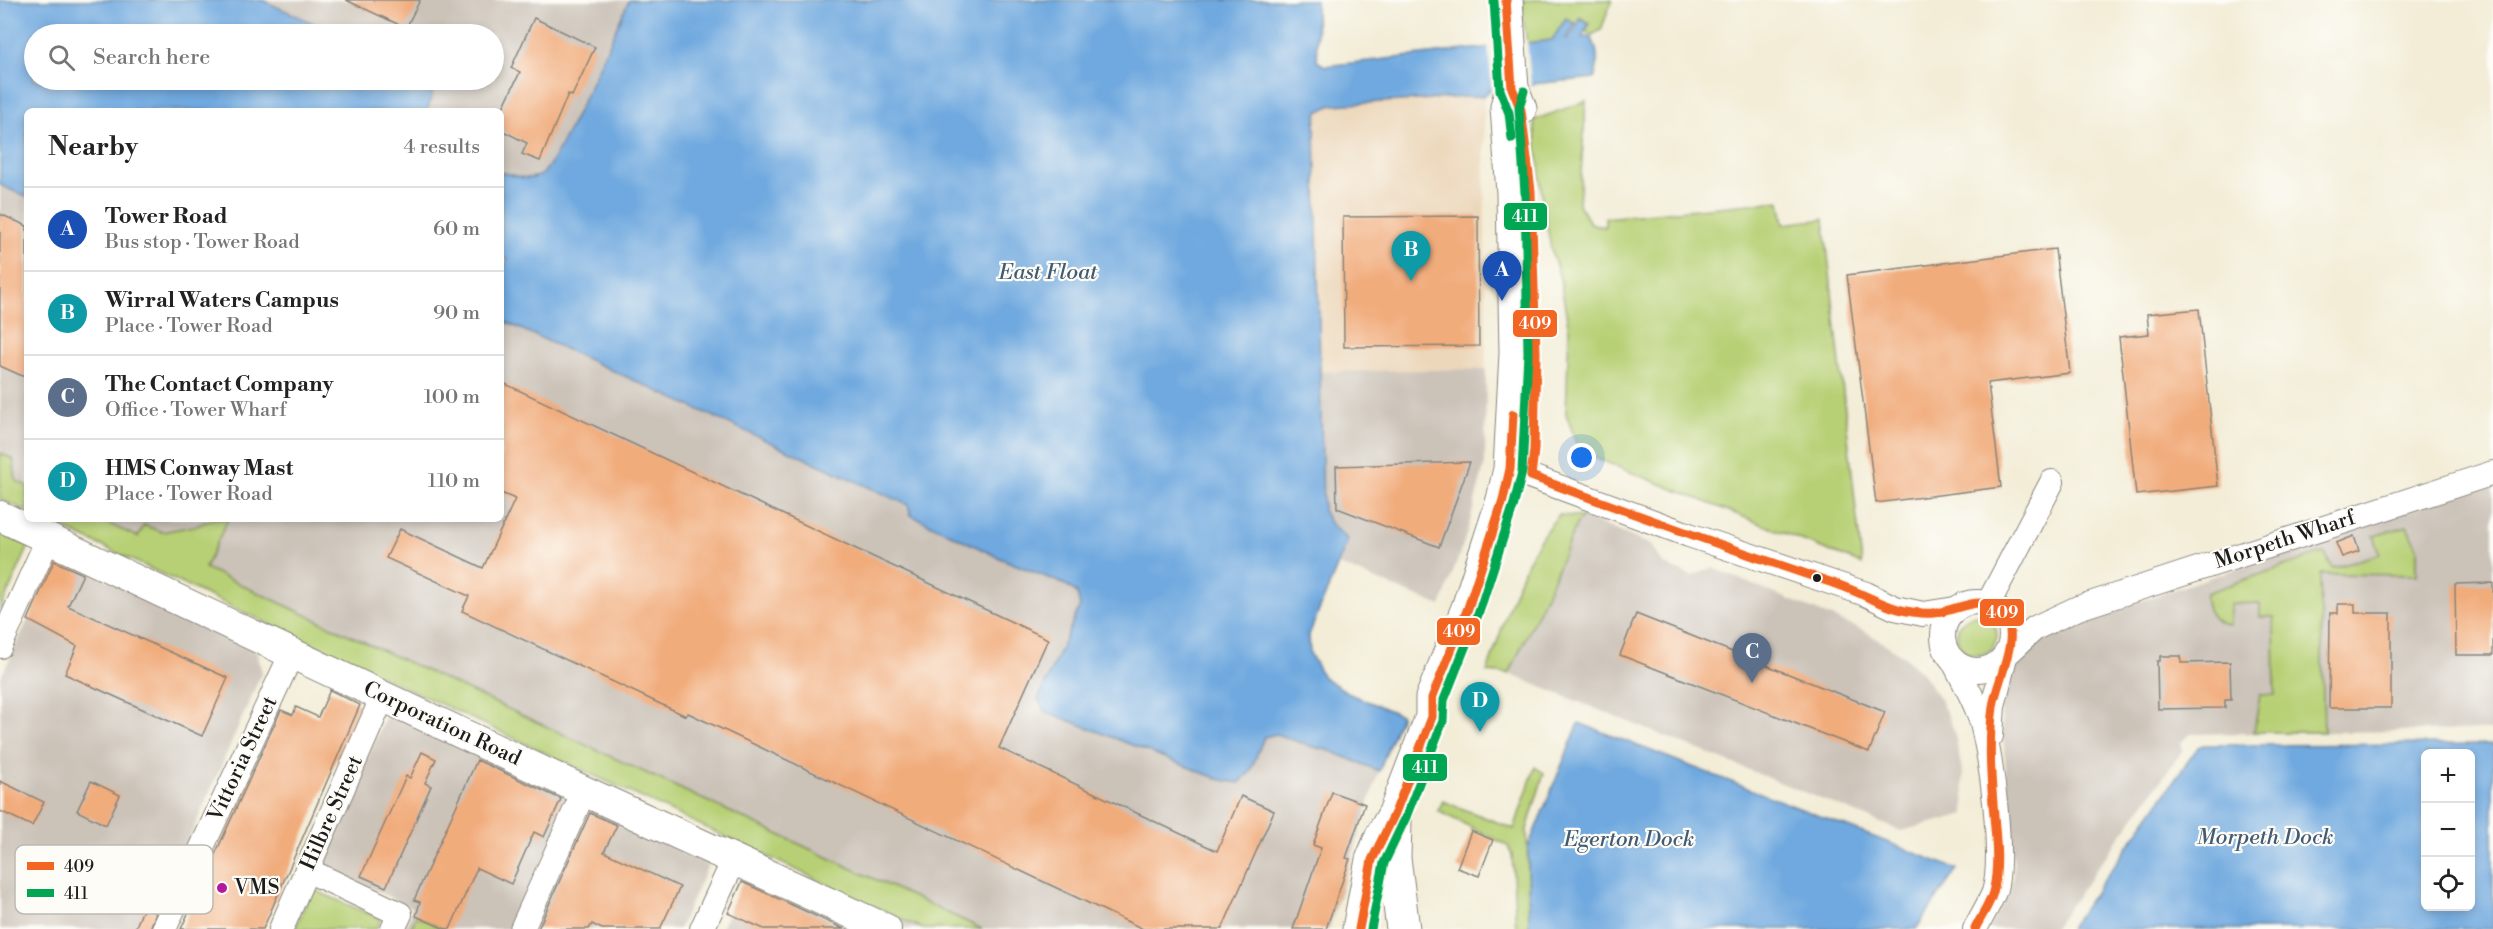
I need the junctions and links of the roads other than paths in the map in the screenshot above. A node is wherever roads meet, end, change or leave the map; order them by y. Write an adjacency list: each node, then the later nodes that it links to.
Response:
1 (1506, 0): 3 (highway)
2 (2493, 472): 9 (street, Morpeth Wharf)
3 (1520, 473): 8 (street); 18 (highway)
4 (2052, 482): 7 (street)
5 (0, 516): 6 (main road, Corporation Road)
6 (48, 539): 11 (street); 12 (main road, Corporation Road)
7 (1992, 605): 9 (street, Morpeth Wharf); 10 (street); 13 (street)
8 (1895, 608): 10 (street); 14 (street)
9 (2078, 608): 13 (street, Morpeth Wharf)
10 (1955, 609): 14 (street)
11 (0, 646)
12 (292, 653): 15 (main road, Corporation Road); 19 (street, Vittoria Street)
13 (2007, 655): 14 (street); 16 (street)
14 (1951, 658): 16 (street)
15 (383, 696): 17 (main road, Corporation Road); 21 (street, Hilbre Street)
16 (1990, 762): 31 (street)
17 (584, 791): 20 (main road, Corporation Road); 26 (street)
18 (1395, 813): 29 (highway); 30 (highway)
19 (203, 845)
20 (734, 860): 27 (street); 28 (main road, Corporation Road)
21 (307, 870): 24 (street, Hilbre Street); 25 (street)
22 (171, 914): 23 (street, Vittoria Street)
23 (164, 929)
24 (281, 929)
25 (393, 929)
26 (522, 929)
27 (702, 929)
28 (885, 929)
29 (1359, 929)
30 (1403, 929)
31 (1975, 929)

